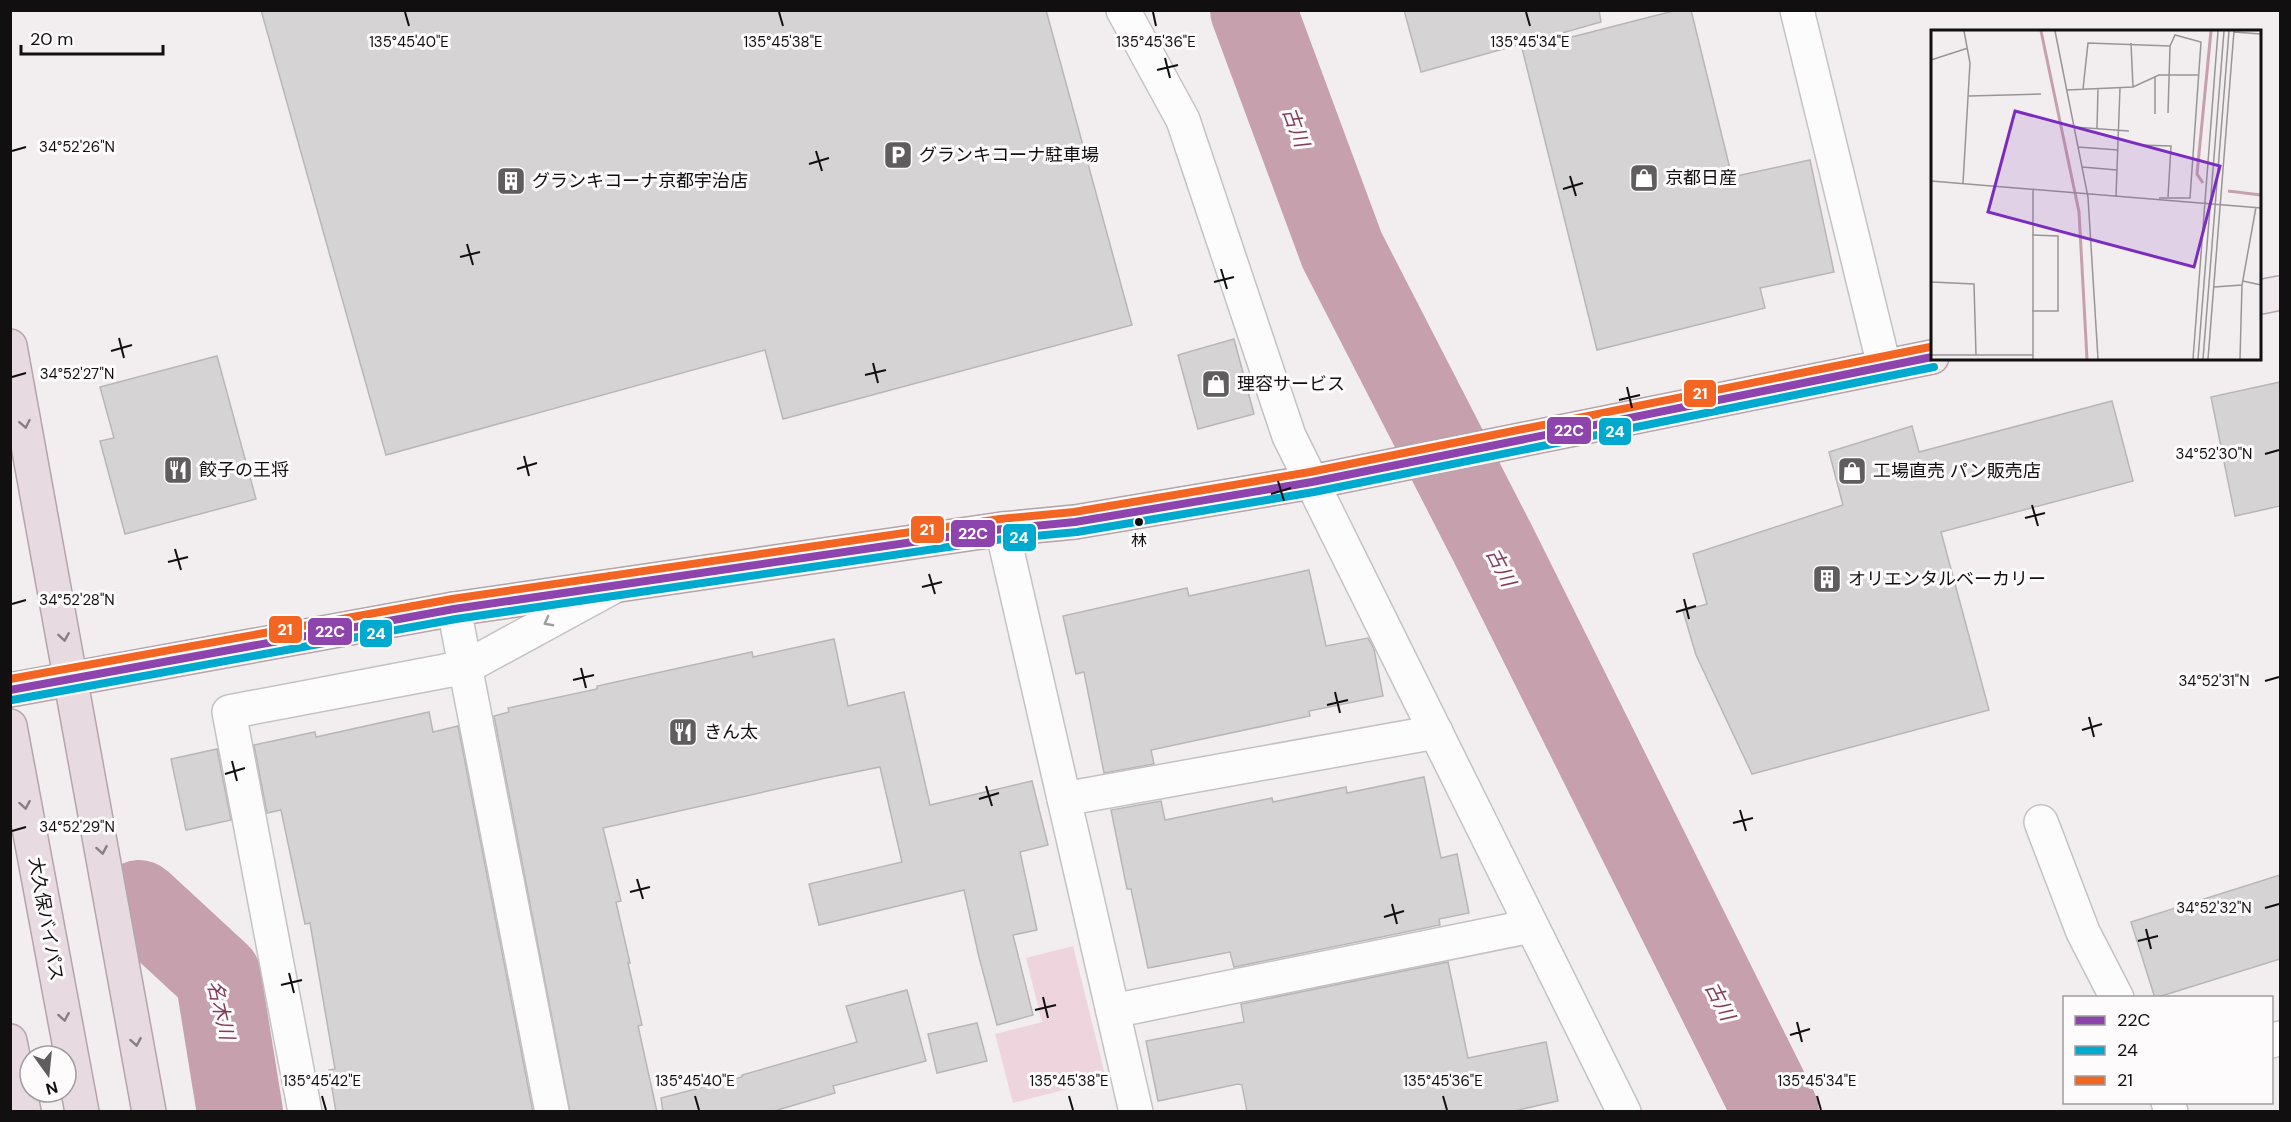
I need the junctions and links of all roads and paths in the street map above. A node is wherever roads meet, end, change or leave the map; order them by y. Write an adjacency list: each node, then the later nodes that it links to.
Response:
1 (1123, 10): 8 (street)
2 (1797, 10): 7 (street)
3 (2280, 293): 4 (main road)
4 (2261, 297)
5 (10, 346): 13 (highway, one-way to 13)
6 (1931, 357): 7 (main road)
7 (1884, 366): 8 (main road)
8 (1312, 482): 9 (main road); 16 (street)
9 (1002, 529): 10 (main road); 17 (street)
10 (618, 584): 11 (main road); 12 (street, one-way to 12)
11 (454, 609): 12 (street); 13 (main road)
12 (466, 667): 26 (street); 27 (street)
13 (70, 679): 14 (main road); 25 (highway, one-way to 25)
14 (10, 690)
15 (10, 726): 24 (highway, 大久保バイパス, one-way to 24)
16 (1436, 732): 17 (street); 19 (street)
17 (1064, 800): 21 (street)
18 (2041, 822): 20 (street)
19 (1532, 926): 21 (street); 29 (street)
20 (2116, 996)
21 (1113, 1011): 28 (street)
22 (10, 1041): 23 (highway)
23 (24, 1112)
24 (81, 1112)
25 (148, 1112)
26 (305, 1112)
27 (552, 1112)
28 (1136, 1112)
29 (1623, 1112)

